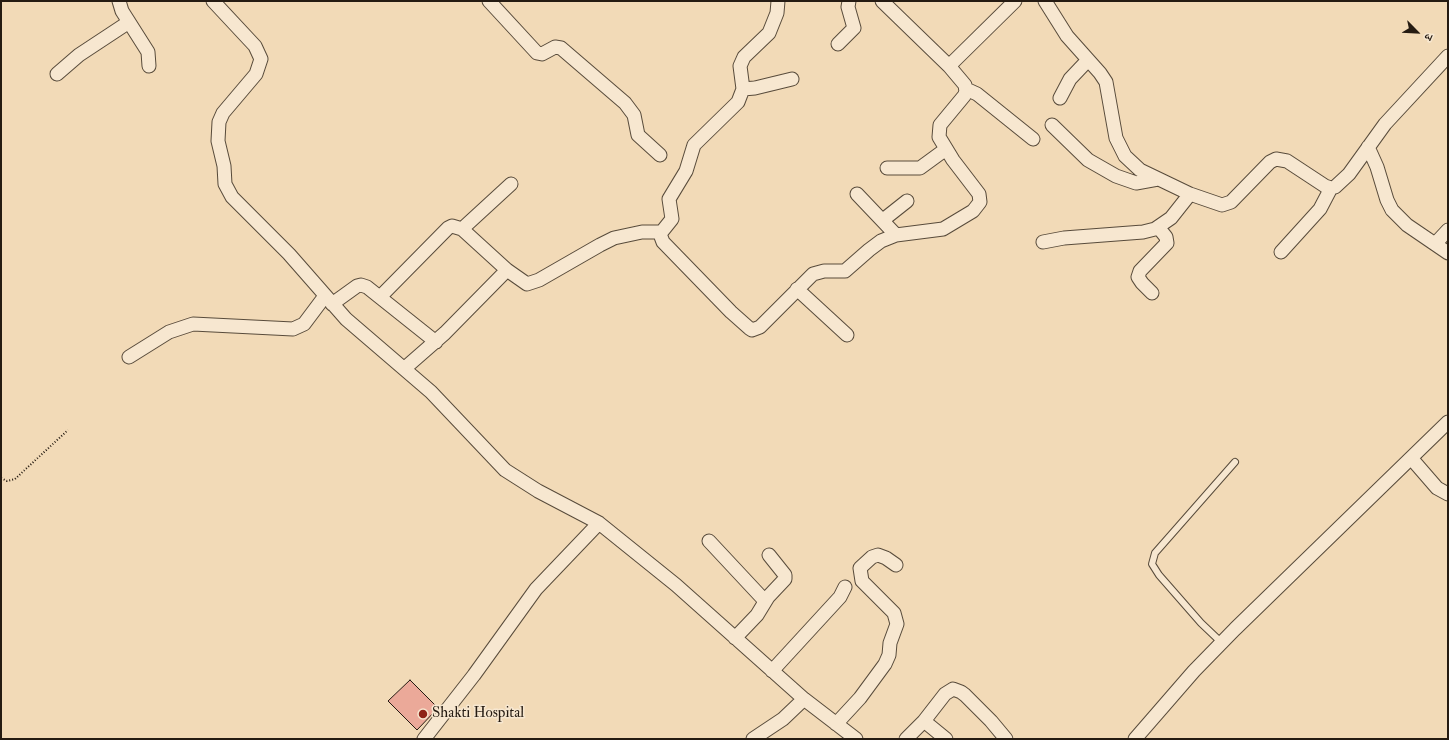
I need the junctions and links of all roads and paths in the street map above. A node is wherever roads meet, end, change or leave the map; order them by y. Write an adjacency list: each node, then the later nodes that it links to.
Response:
1 (118, 1): 9 (street)
2 (213, 1): 46 (street)
3 (489, 1): 24 (street)
4 (778, 1): 18 (street)
5 (849, 1): 10 (street)
6 (1015, 1): 14 (street)
7 (1045, 1): 12 (street)
8 (884, 2): 14 (street)
9 (129, 22): 13 (street); 15 (street)
10 (838, 44)
11 (1448, 56): 22 (street)
12 (1088, 60): 19 (street); 26 (street)
13 (149, 66)
14 (950, 66): 17 (street)
15 (56, 74)
16 (792, 79): 18 (street)
17 (966, 88): 21 (street); 23 (street)
18 (743, 89): 36 (street)
19 (1060, 98)
20 (1052, 125): 26 (street)
21 (1033, 139)
22 (1368, 147): 28 (street); 39 (street)
23 (946, 149): 25 (street); 37 (street)
24 (660, 155)
25 (887, 168)
26 (1158, 179): 30 (street)
27 (511, 184): 34 (street)
28 (1331, 188): 30 (street); 40 (street)
29 (857, 194): 32 (street)
30 (1190, 194): 33 (street)
31 (907, 201): 32 (street)
32 (883, 220): 37 (street)
33 (1158, 227): 38 (street); 44 (street)
34 (462, 229): 42 (street); 45 (street)
35 (1448, 230): 39 (street)
36 (661, 232): 42 (street); 43 (street)
37 (896, 234): 43 (street)
38 (1043, 242)
39 (1435, 244): 41 (street)
40 (1281, 252)
41 (1448, 253)
42 (507, 270): 48 (street)
43 (797, 289): 47 (street)
44 (1152, 293)
45 (380, 297): 46 (street); 48 (street)
46 (328, 300): 49 (street); 50 (street)
47 (847, 335)
48 (436, 342): 50 (street)
49 (129, 357)
50 (405, 368): 57 (street)
51 (1448, 422): 53 (street)
52 (68, 430): 55 (path)
53 (1411, 458): 56 (street); 64 (street)
54 (1235, 462): 64 (lane)
55 (1, 478)
56 (1448, 494)
57 (599, 523): 63 (street); 69 (street)
58 (709, 541): 62 (street)
59 (769, 555): 62 (street)
60 (896, 565): 68 (street)
61 (845, 587): 65 (street)
62 (765, 601): 63 (street)
63 (735, 638): 65 (street)
64 (1222, 643): 75 (street)
65 (772, 671): 66 (street)
66 (804, 699): 68 (street); 70 (street)
67 (924, 721): 72 (street); 73 (street); 74 (street)
68 (836, 724): 71 (street)
69 (424, 739)
70 (753, 739)
71 (856, 739)
72 (906, 739)
73 (946, 739)
74 (1006, 739)
75 (1135, 739)

